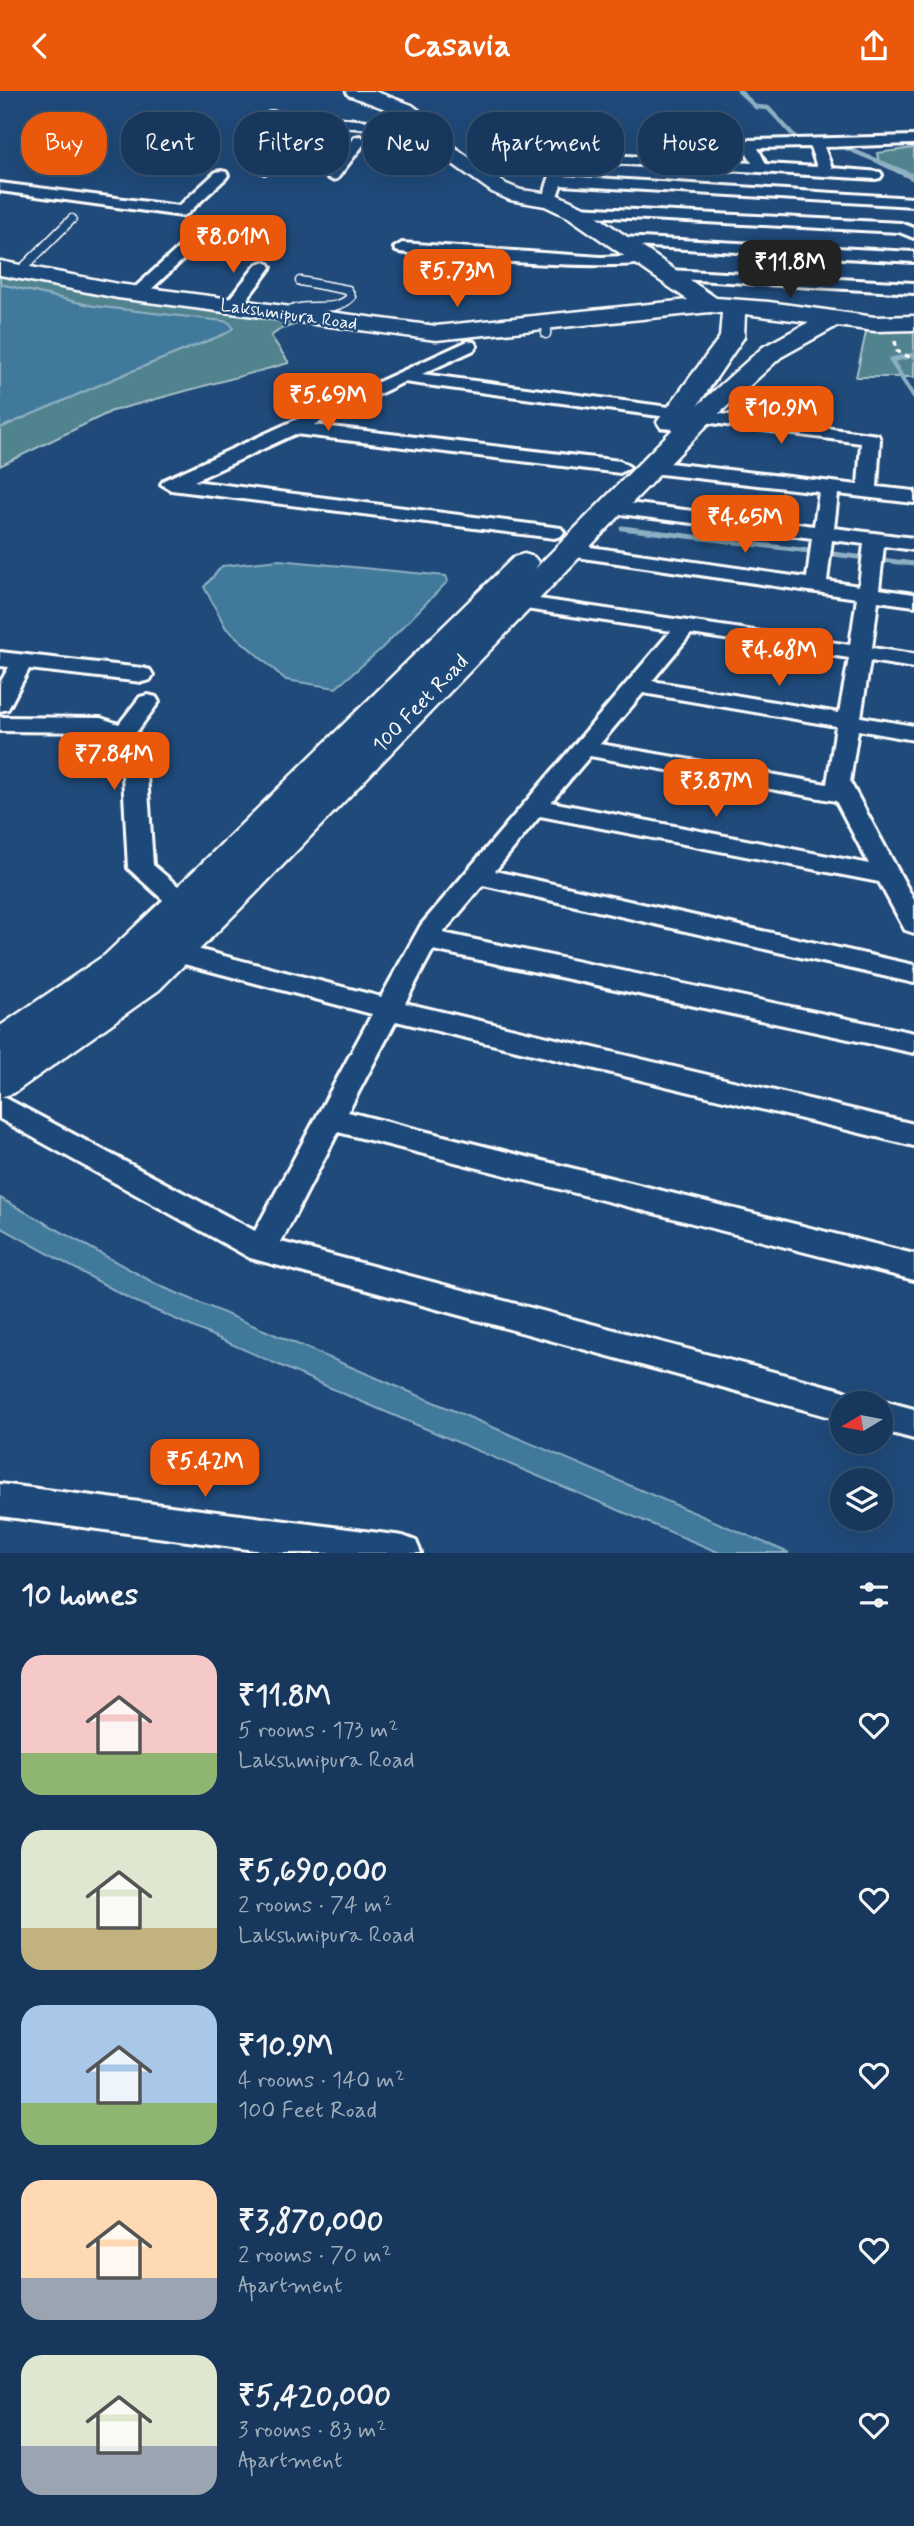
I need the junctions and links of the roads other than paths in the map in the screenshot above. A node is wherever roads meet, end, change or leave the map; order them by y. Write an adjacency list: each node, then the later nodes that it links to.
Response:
1 (366, 93): 2 (main road)
2 (406, 112)
3 (363, 137): 7 (street)
4 (914, 140): 5 (street)
5 (816, 143): 9 (street); 10 (street)
6 (349, 151): 7 (street)
7 (352, 151): 12 (street)
8 (453, 156): 15 (main road)
9 (761, 169): 10 (street); 15 (street)
10 (826, 173): 13 (street)
11 (221, 175): 14 (street)
12 (332, 176)
13 (875, 176)
14 (0, 187)
15 (552, 190): 16 (street); 17 (main road)
16 (914, 202)
17 (576, 212): 20 (street); 21 (main road)
18 (72, 219): 26 (lane)
19 (212, 225): 30 (street)
20 (914, 233)
21 (621, 242): 23 (street); 24 (main road)
22 (402, 248): 24 (street)
23 (914, 257)
24 (645, 260): 27 (main road)
25 (263, 267): 32 (street)
26 (10, 270): 30 (main road, Lakshmipura Road)
27 (668, 275): 29 (street); 31 (main road)
28 (300, 281): 33 (lane)
29 (914, 288)
30 (137, 294): 32 (main road, Lakshmipura Road)
31 (722, 306): 33 (main road, Lakshmipura Road); 34 (main road, Lakshmipura Road); 38 (main road, 100 Feet Road)
32 (232, 307): 33 (main road, Lakshmipura Road)
33 (284, 314)
34 (834, 318): 35 (main road, Lakshmipura Road); 38 (main road, 100 Feet Road)
35 (906, 330)
36 (468, 346): 37 (street)
37 (403, 377): 38 (street); 39 (street)
38 (691, 414): 40 (main road, 100 Feet Road); 42 (street)
39 (293, 428): 40 (street); 47 (street)
40 (636, 467): 41 (street); 44 (main road, 100 Feet Road); 47 (main road, 100 Feet Road)
41 (830, 488): 42 (street); 45 (street)
42 (867, 492): 43 (street)
43 (914, 497)
44 (612, 507): 45 (street); 47 (main road, 100 Feet Road)
45 (823, 533): 46 (street); 49 (street)
46 (875, 539): 48 (street); 50 (street)
47 (562, 541): 49 (street); 52 (main road, 100 Feet Road); 70 (main road, 100 Feet Road)
48 (914, 544)
49 (816, 586): 50 (street)
50 (868, 593): 51 (street); 54 (street)
51 (914, 600)
52 (519, 602): 53 (street); 73 (main road, 100 Feet Road)
53 (685, 628): 54 (street); 58 (street)
54 (860, 655): 56 (street); 61 (street)
55 (11, 661): 57 (street); 60 (street)
56 (914, 661)
57 (142, 675)
58 (637, 685): 61 (street); 65 (street)
59 (149, 702): 64 (street)
60 (0, 704)
61 (847, 722): 63 (street); 66 (street)
62 (0, 724): 64 (street)
63 (914, 733)
64 (123, 734): 70 (street)
65 (584, 748): 66 (street); 67 (street)
66 (845, 795): 69 (street)
67 (535, 807): 68 (street); 69 (street)
68 (477, 875): 72 (street); 74 (street)
69 (889, 876): 71 (street)
70 (182, 903): 77 (main road, 100 Feet Road)
71 (914, 923)
72 (426, 939): 75 (street); 76 (street)
73 (174, 952): 75 (street); 78 (main road, 100 Feet Road)
74 (914, 974)
75 (389, 1009): 80 (street); 81 (street)
76 (914, 1043)
77 (0, 1046)
78 (0, 1083)
79 (0, 1106): 82 (street)
80 (330, 1119): 82 (street); 83 (street)
81 (914, 1135)
82 (261, 1249): 84 (street)
83 (914, 1267)
84 (830, 1402)
85 (893, 1418): 86 (street)
86 (914, 1424)
87 (0, 1500): 88 (street)
88 (403, 1553)

